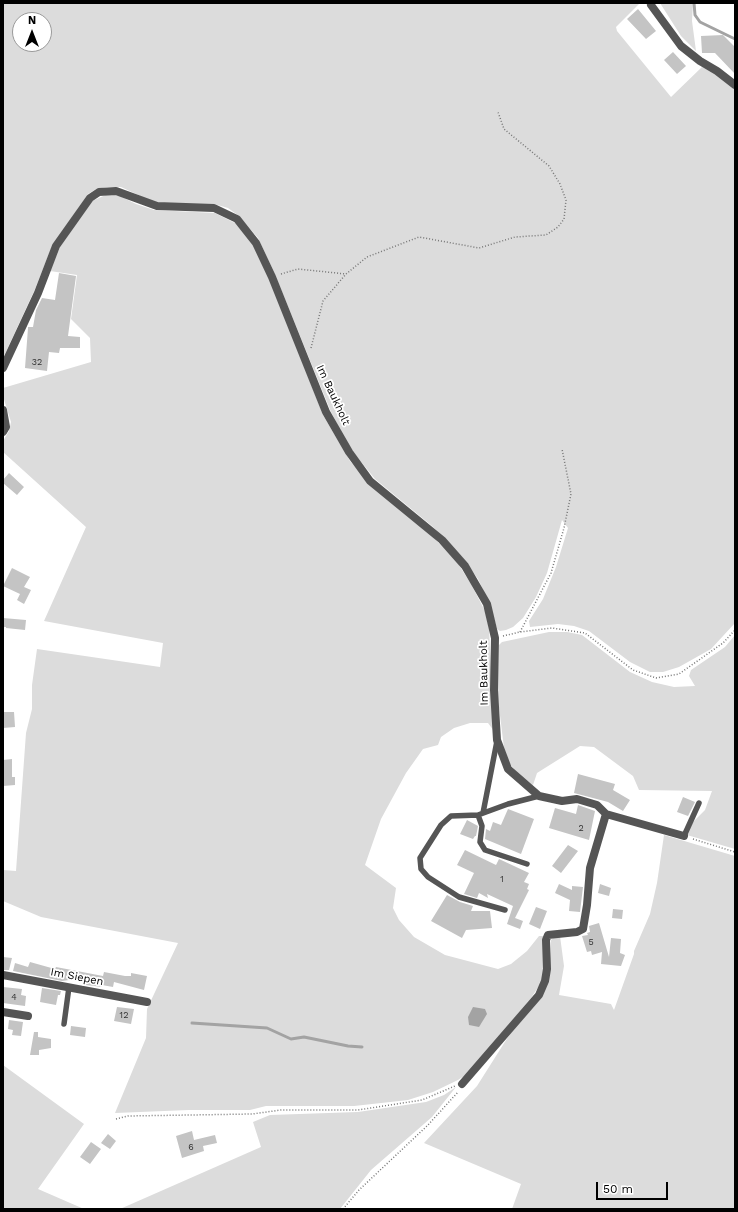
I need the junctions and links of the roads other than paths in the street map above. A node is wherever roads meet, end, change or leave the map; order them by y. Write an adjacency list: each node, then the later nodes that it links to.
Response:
1 (651, 5): 2 (street)
2 (735, 85)
3 (3, 368): 6 (street, Im Baukholt)
4 (3, 410): 5 (street)
5 (3, 432)
6 (497, 740): 7 (street, Im Baukholt); 9 (lane)
7 (539, 796): 9 (lane); 10 (street, Im Baukholt)
8 (698, 803): 11 (lane)
9 (481, 814): 12 (lane); 13 (lane)
10 (606, 814): 11 (street, Im Baukholt); 20 (street)
11 (684, 836)
12 (527, 864)
13 (505, 910)
14 (3, 975): 15 (street, Im Siepen)
15 (69, 987): 16 (street, Im Siepen); 19 (lane)
16 (147, 1002)
17 (3, 1012): 18 (street)
18 (28, 1016)
19 (64, 1024)
20 (462, 1084)

